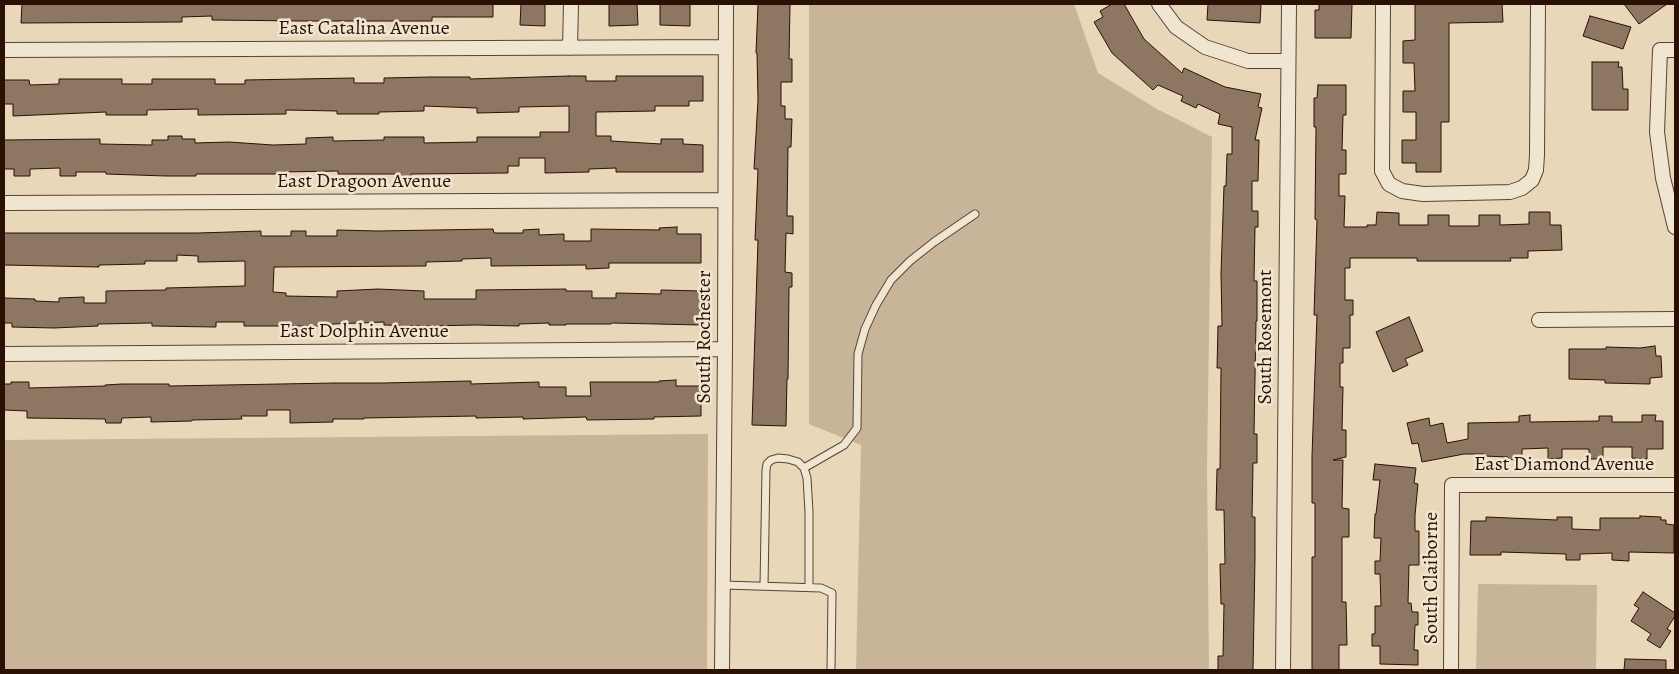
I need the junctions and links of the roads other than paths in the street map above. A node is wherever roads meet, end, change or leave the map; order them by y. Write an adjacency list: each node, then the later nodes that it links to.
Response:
1 (571, 4): 8 (street)
2 (726, 4): 7 (street, South Rochester)
3 (1159, 4): 11 (street)
4 (1289, 4): 11 (street, South Rosemont)
5 (1383, 4): 6 (street)
6 (1538, 4)
7 (725, 47): 8 (street, East Catalina Avenue); 12 (street, South Rochester)
8 (570, 48): 9 (street, East Catalina Avenue)
9 (4, 50)
10 (1675, 50): 15 (street)
11 (1288, 61): 28 (street, South Rosemont)
12 (725, 200): 13 (street, East Dragoon Avenue); 18 (street, South Rochester)
13 (4, 203)
14 (975, 214): 20 (lane)
15 (1675, 228)
16 (1675, 319): 17 (street)
17 (1540, 320)
18 (725, 349): 19 (street, East Dolphin Avenue); 23 (street, South Rochester)
19 (4, 354)
20 (804, 468): 24 (lane); 25 (lane)
21 (1452, 485): 22 (street, East Diamond Avenue); 29 (street, South Claiborne)
22 (1675, 485)
23 (723, 585): 24 (lane); 26 (street, South Rochester)
24 (764, 586): 25 (lane)
25 (809, 587): 27 (lane)
26 (722, 670)
27 (830, 670)
28 (1283, 670)
29 (1451, 670)

